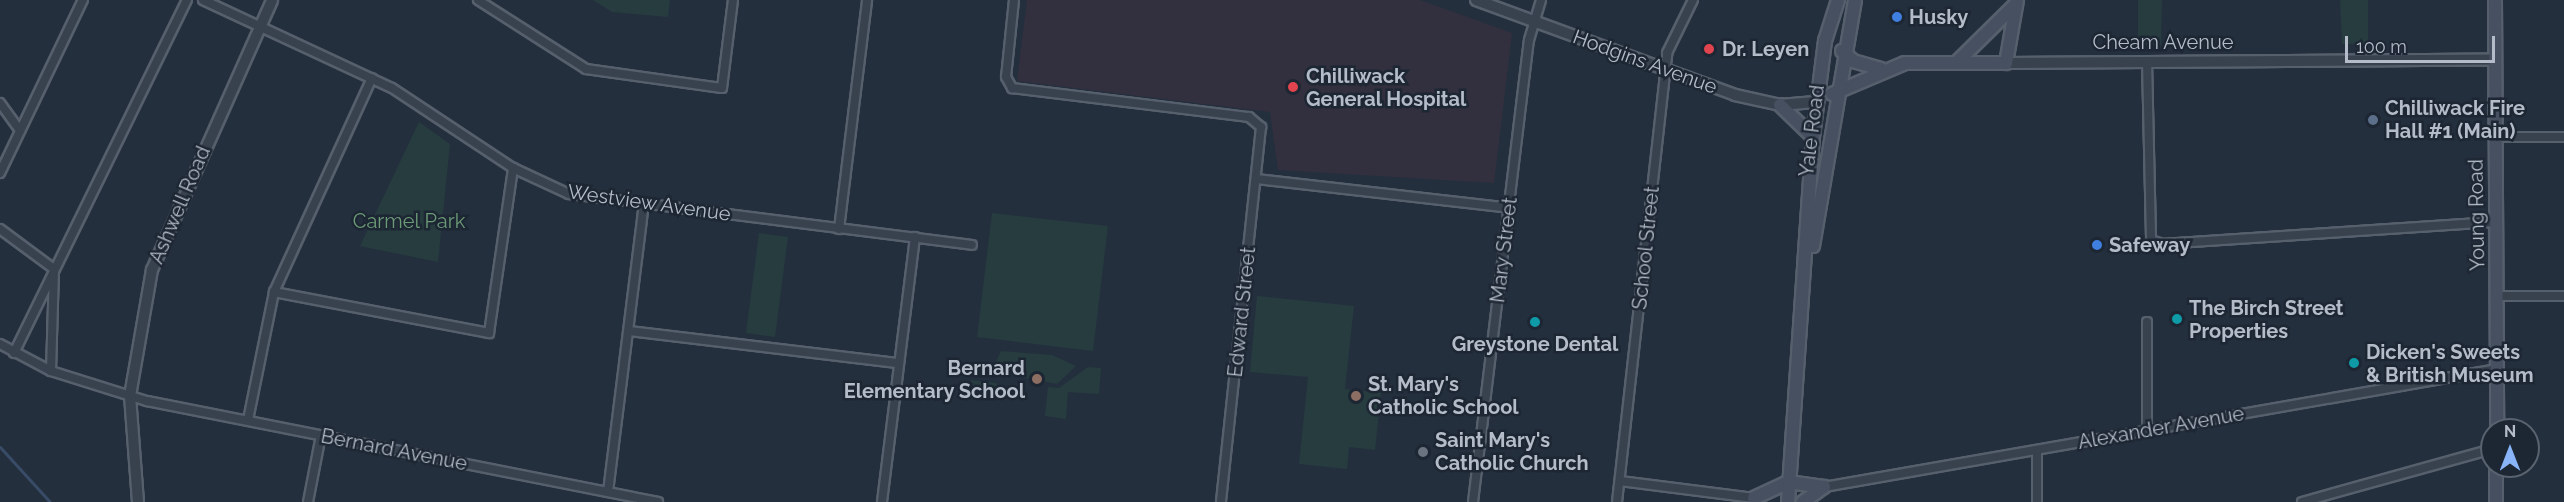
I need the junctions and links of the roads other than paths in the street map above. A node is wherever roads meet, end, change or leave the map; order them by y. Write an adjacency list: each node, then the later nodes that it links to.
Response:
1 (83, 0): 30 (street)
2 (187, 0): 45 (street)
3 (203, 0): 17 (street)
4 (272, 0): 17 (street, Ashwell Road)
5 (478, 0): 6 (street)
6 (733, 0)
7 (867, 0): 41 (street)
8 (1014, 0): 36 (street, Edward Street)
9 (1476, 0): 16 (street, Hodgins Avenue)
10 (1541, 0): 16 (street, Mary Street)
11 (1693, 0): 24 (street, School Street)
12 (1838, 0): 27 (main road, Yale Road)
13 (1855, 0): 18 (main road, Yale Road)
14 (2495, 0): 19 (main road, Young Road)
15 (2016, 2): 21 (main road); 22 (main road)
16 (1534, 20): 24 (street, Hodgins Avenue); 38 (street, Mary Street)
17 (261, 23): 25 (street, Westview Avenue); 56 (street, Ashwell Road)
18 (1842, 51): 23 (main road); 26 (main road, Yale Road)
19 (2495, 60): 20 (street, Cheam Avenue); 32 (main road, Young Road)
20 (2147, 61): 22 (street, Cheam Avenue); 39 (street)
21 (1956, 62): 22 (main road, Cheam Avenue); 23 (main road, Cheam Avenue)
22 (2006, 63)
23 (1882, 69): 26 (main road, Cheam Avenue)
24 (1665, 70): 29 (street, Hodgins Avenue); 64 (street, School Street)
25 (372, 78): 34 (street, Westview Avenue); 46 (street)
26 (1838, 91): 27 (main road, Cheam Avenue); 44 (main road, Yale Road)
27 (1818, 102): 29 (street, Hodgins Avenue); 31 (main road, Yale Road)
28 (0, 103): 30 (street)
29 (1780, 105): 31 (main road)
30 (20, 131): 35 (street)
31 (1814, 137): 44 (main road, Yale Road)
32 (2496, 137): 33 (street); 39 (main road, Young Road)
33 (2564, 137)
34 (513, 168): 37 (street, Westview Avenue); 46 (street)
35 (0, 172)
36 (1256, 180): 38 (street); 73 (street, Edward Street)
37 (644, 204): 41 (street, Westview Avenue); 50 (street)
38 (1509, 208): 74 (street, Mary Street)
39 (2497, 222): 47 (main road, Young Road)
40 (0, 229): 45 (street)
41 (840, 229): 42 (street, Westview Avenue)
42 (915, 237): 43 (street, Westview Avenue); 53 (street)
43 (972, 245)
44 (1808, 268): 65 (main road, Yale Road)
45 (54, 269): 52 (street); 55 (street)
46 (274, 292): 58 (street)
47 (2498, 296): 48 (street); 54 (main road, Young Road)
48 (2564, 296)
49 (2147, 322): 59 (street)
50 (629, 331): 53 (street); 67 (street)
51 (0, 344): 52 (street)
52 (14, 353): 55 (street)
53 (899, 363): 72 (street)
54 (2498, 369): 57 (main road, Young Road); 59 (street, Alexander Avenue)
55 (51, 371): 56 (street)
56 (130, 396): 58 (street, Bernard Avenue); 69 (street, Ashwell Road)
57 (2497, 418)
58 (248, 420): 60 (street, Bernard Avenue)
59 (2147, 430): 61 (street, Alexander Avenue)
60 (321, 435): 67 (street, Bernard Avenue); 70 (street)
61 (2037, 450): 66 (street, Alexander Avenue); 78 (street)
62 (2480, 452): 79 (street)
63 (2496, 478): 80 (main road)
64 (1620, 481): 68 (street); 75 (street, School Street)
65 (1788, 482): 66 (main road); 68 (main road); 76 (main road, Yale Road)
66 (1824, 487): 77 (main road)
67 (608, 492): 71 (street, Bernard Avenue)
68 (1757, 500)
69 (138, 502)
70 (308, 502)
71 (658, 502)
72 (882, 502)
73 (1221, 502)
74 (1473, 502)
75 (1617, 502)
76 (1788, 502)
77 (1803, 502)
78 (2037, 502)
79 (2302, 502)
80 (2496, 502)

